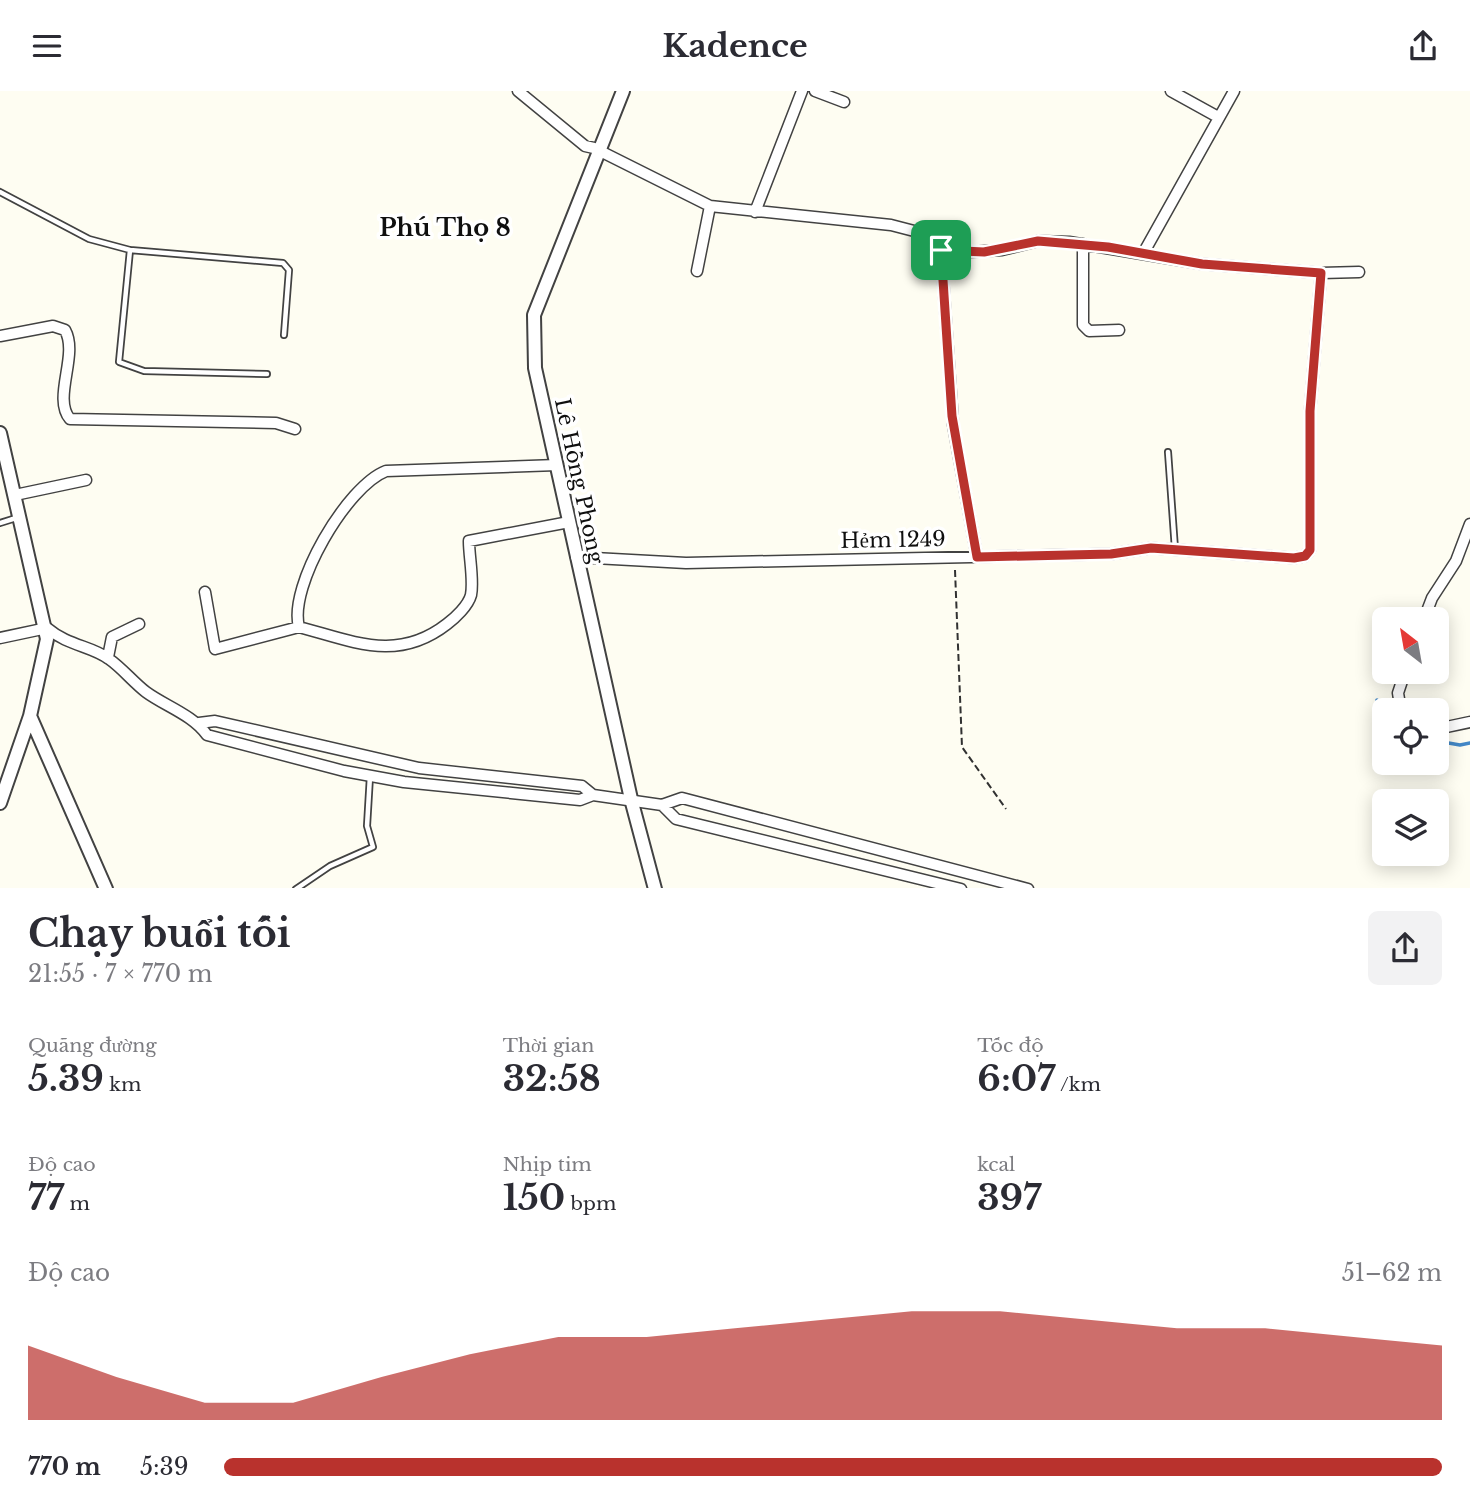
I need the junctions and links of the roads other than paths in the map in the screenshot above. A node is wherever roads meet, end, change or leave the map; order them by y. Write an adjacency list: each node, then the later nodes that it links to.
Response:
1 (518, 91): 9 (street)
2 (623, 91): 9 (street, Lê Hồng Phong)
3 (802, 91): 12 (street)
4 (815, 91): 7 (street)
5 (1171, 91): 8 (street)
6 (1234, 91): 8 (street)
7 (844, 103)
8 (1218, 117): 16 (street)
9 (600, 152): 11 (street); 27 (street, Lê Hồng Phong)
10 (0, 192): 14 (lane)
11 (710, 206): 12 (street); 17 (street)
12 (755, 212): 15 (street)
13 (1083, 244): 15 (street); 16 (street); 20 (street)
14 (130, 250): 21 (lane); 23 (lane)
15 (941, 250): 36 (street)
16 (1144, 252): 19 (street)
17 (697, 271)
18 (1359, 272): 19 (street)
19 (1321, 273): 34 (street, Hẻm 1249)
20 (1119, 330)
21 (284, 335)
22 (0, 336): 24 (street)
23 (267, 374)
24 (295, 429)
25 (0, 433): 29 (street)
26 (1168, 452): 34 (lane)
27 (556, 465): 31 (street, Lê Hồng Phong); 40 (street)
28 (86, 479): 29 (street)
29 (15, 495): 30 (street)
30 (20, 516): 32 (lane); 41 (street)
31 (569, 522): 35 (street, Lê Hồng Phong); 40 (street)
32 (0, 523)
33 (1470, 524): 38 (street)
34 (1175, 550): 36 (street, Hẻm 1249)
35 (576, 557): 36 (street, Hẻm 1249); 51 (street, Lê Hồng Phong)
36 (977, 557)
37 (205, 592): 40 (street)
38 (1429, 607)
39 (139, 624): 43 (street)
40 (299, 627)
41 (47, 628): 42 (street); 43 (street); 44 (street)
42 (0, 638)
43 (108, 657): 46 (street)
44 (30, 716): 52 (street); 56 (street)
45 (1470, 722): 47 (street)
46 (199, 723): 48 (street); 49 (street)
47 (1449, 726)
48 (372, 759): 49 (street); 50 (street)
49 (370, 776): 50 (street); 57 (lane)
50 (593, 795): 51 (street)
51 (631, 799): 53 (street); 58 (street, Lê Hồng Phong)
52 (0, 803)
53 (662, 805): 54 (street); 55 (street)
54 (868, 847): 55 (street); 60 (street)
55 (865, 865): 59 (street)
56 (106, 888)
57 (296, 888)
58 (655, 888)
59 (961, 888)
60 (1028, 888)

